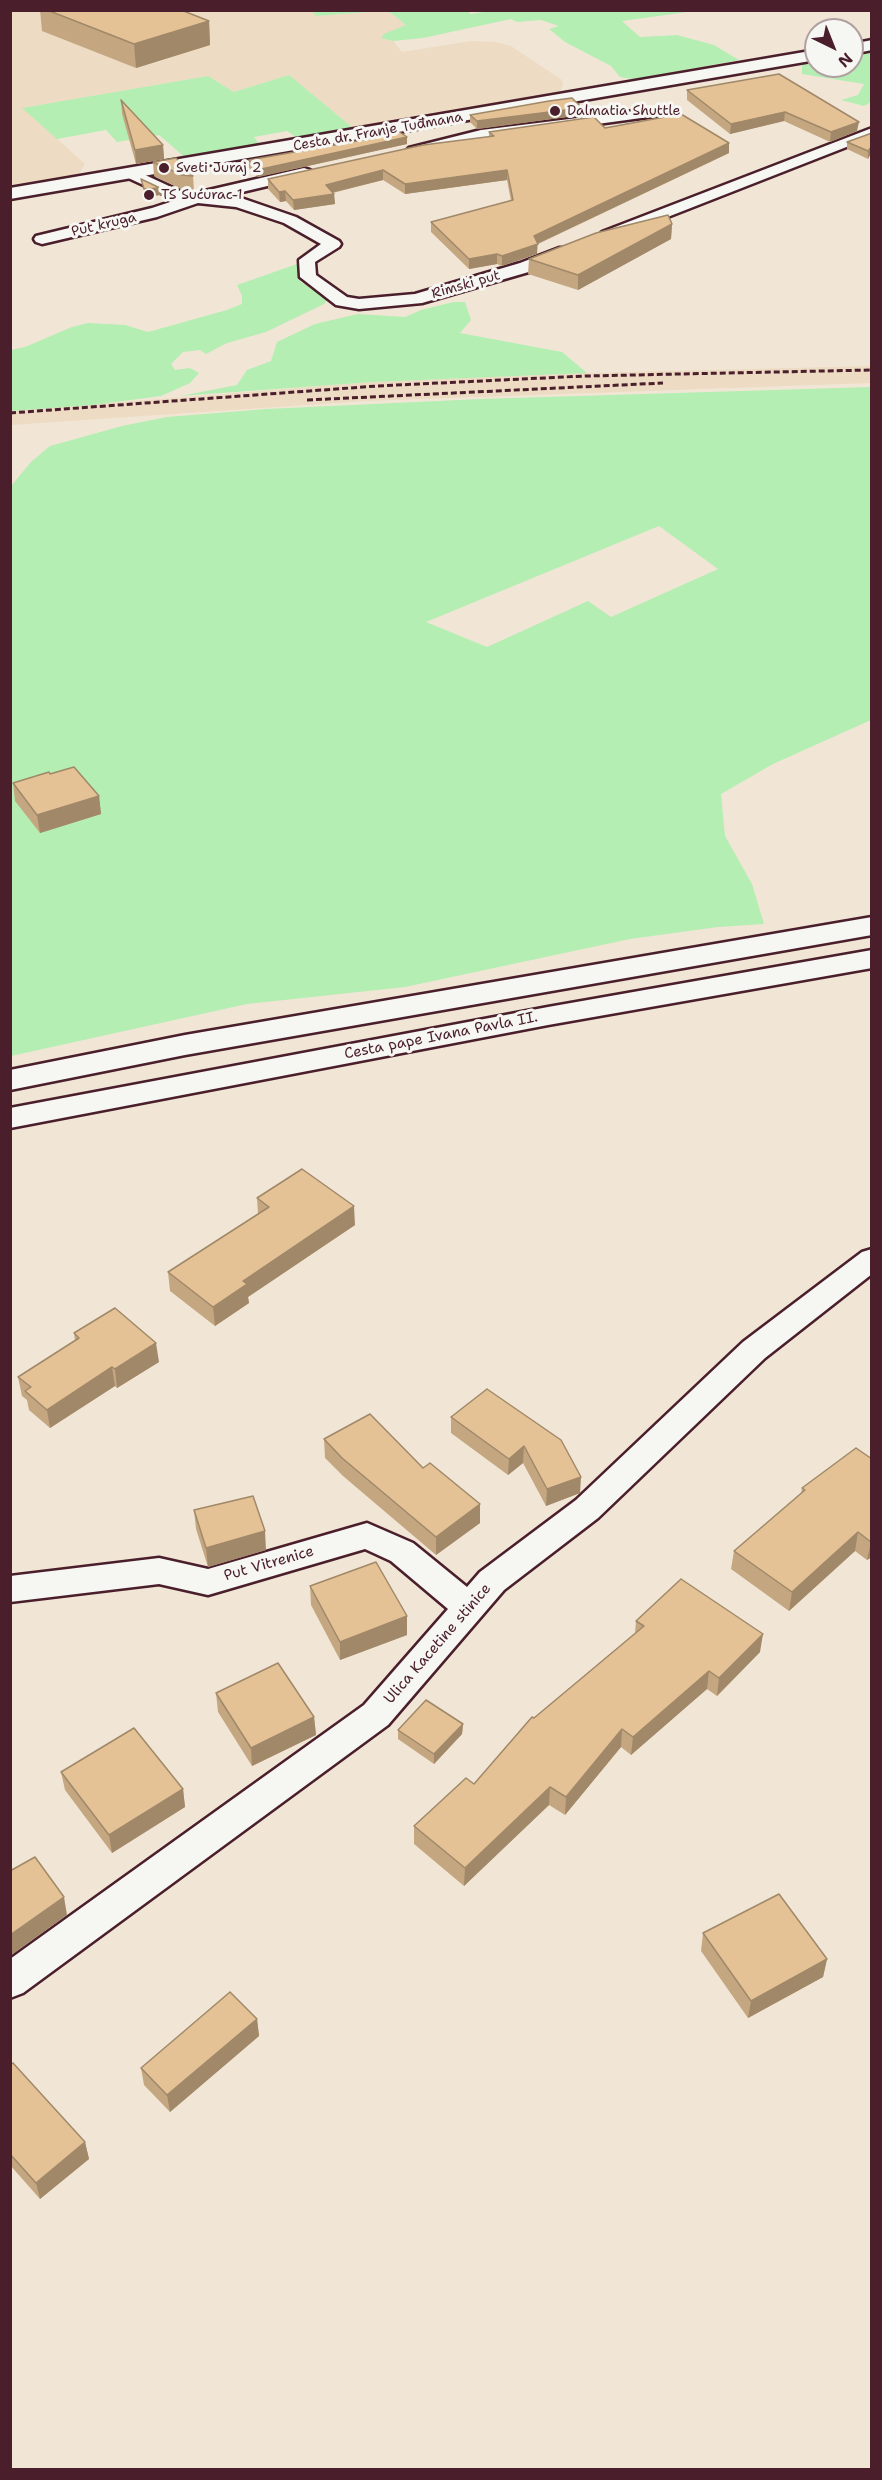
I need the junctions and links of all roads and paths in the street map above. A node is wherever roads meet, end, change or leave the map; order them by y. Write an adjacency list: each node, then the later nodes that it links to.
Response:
1 (804, 57): 6 (main road, Cesta dr. Franje Tuđmana)
2 (658, 112): 4 (street)
3 (872, 132): 8 (street, Rimski put)
4 (401, 154)
5 (316, 171): 8 (street, Put kruga)
6 (130, 173): 7 (main road, Cesta dr. Franje Tuđmana); 8 (street, Rimski put)
7 (10, 194)
8 (199, 197): 9 (street, Put kruga)
9 (42, 239)
10 (872, 926): 12 (main road)
11 (872, 959): 13 (main road, Cesta pape Ivana Pavla II.)
12 (10, 1080)
13 (10, 1118)
14 (872, 1258): 16 (street, Ulica Kacetine stinice)
15 (10, 1589): 16 (street, Put Vitrenice)
16 (469, 1607): 17 (street, Ulica Kacetine stinice)
17 (10, 1981)

